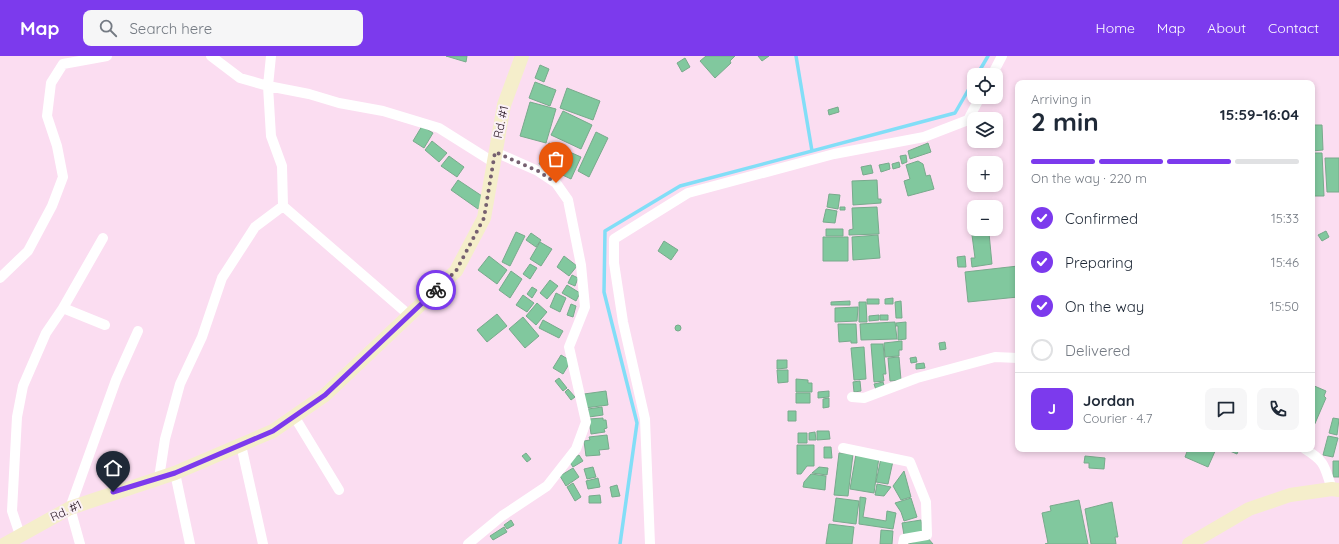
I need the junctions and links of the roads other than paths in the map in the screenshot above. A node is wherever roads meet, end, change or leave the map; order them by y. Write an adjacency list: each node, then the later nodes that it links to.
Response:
1 (107, 56): 12 (street)
2 (211, 56): 7 (street)
3 (271, 56): 7 (street)
4 (522, 56): 9 (main road, Rd. #1)
5 (1002, 56): 6 (street)
6 (996, 68)
7 (268, 86): 9 (street); 10 (street)
8 (976, 104): 34 (street)
9 (494, 157): 14 (main road, Rd. #1); 33 (street)
10 (283, 206): 14 (street); 24 (street)
11 (103, 238): 13 (street)
12 (0, 278)
13 (63, 308): 15 (street); 28 (street)
14 (409, 316): 19 (main road, Rd. #1)
15 (105, 325)
16 (138, 331): 27 (street)
17 (1015, 358): 18 (street)
18 (852, 397)
19 (294, 416): 20 (main road, Rd. #1); 26 (street)
20 (241, 445): 23 (main road, Rd. #1); 32 (street)
21 (843, 448): 35 (street)
22 (1310, 452): 25 (street)
23 (175, 473): 24 (main road, Rd. #1); 31 (street)
24 (159, 478): 27 (main road, Rd. #1)
25 (1336, 489): 36 (main road)
26 (339, 490)
27 (70, 508): 28 (main road, Rd. #1); 30 (street)
28 (20, 535): 29 (main road, Rd. #1)
29 (5, 544)
30 (80, 544)
31 (190, 544)
32 (263, 544)
33 (468, 544)
34 (650, 544)
35 (903, 544)
36 (1189, 544)

